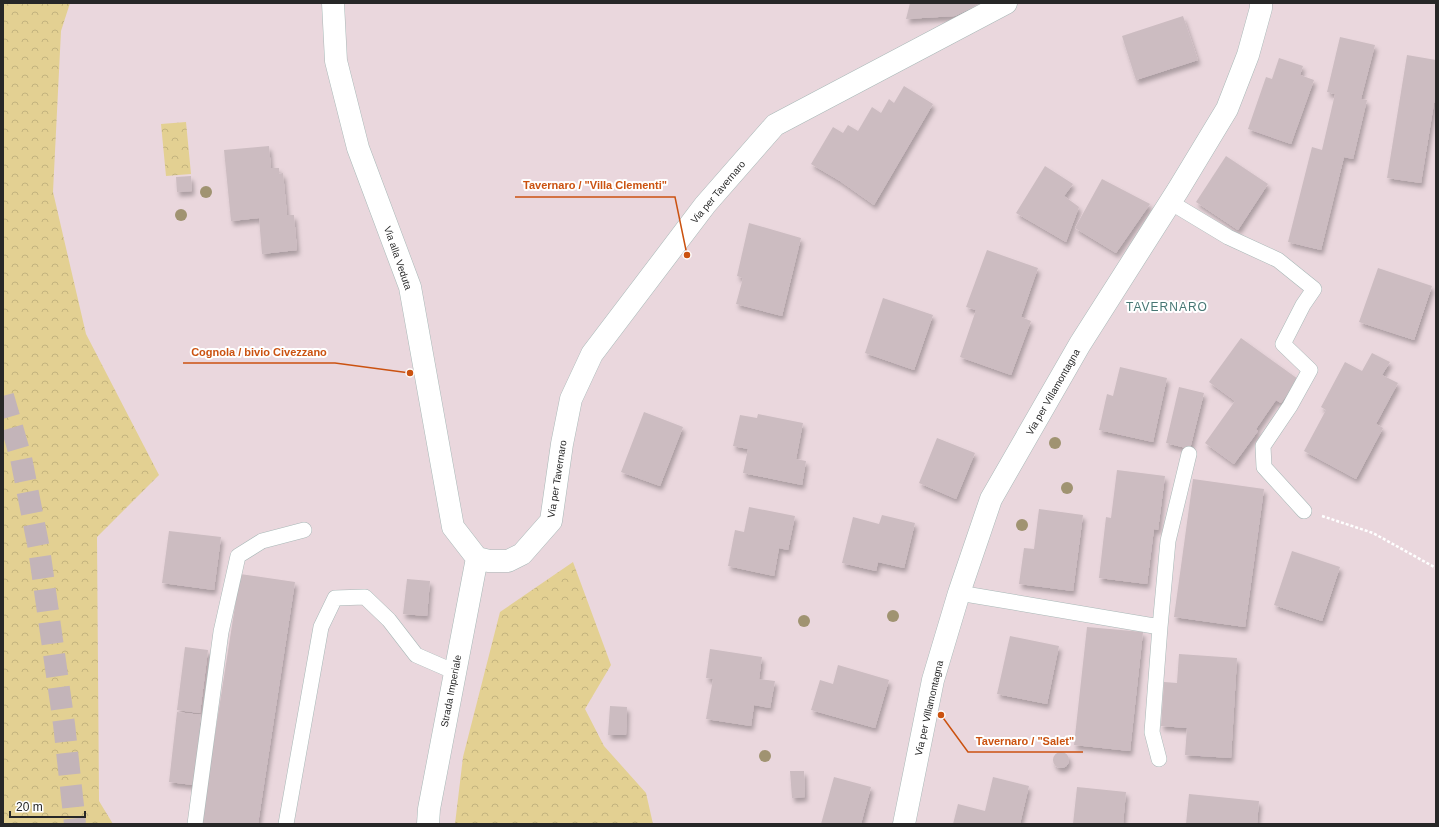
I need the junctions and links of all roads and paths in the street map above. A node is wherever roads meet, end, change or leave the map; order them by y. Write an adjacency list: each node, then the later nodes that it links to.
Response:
1 (333, 3): 8 (street, Via alla Veduta)
2 (1006, 3): 8 (street, Via per Tavernaro)
3 (1261, 3): 4 (street, Via per Villamontagna)
4 (1170, 202): 6 (lane); 10 (street, Via per Villamontagna)
5 (1189, 454): 11 (lane)
6 (1304, 511): 9 (path)
7 (304, 530): 14 (lane)
8 (477, 558): 12 (street, Strada Imperiale)
9 (1436, 568)
10 (959, 593): 11 (lane); 17 (street, Via per Villamontagna)
11 (1160, 627): 13 (lane)
12 (455, 672): 15 (lane); 16 (street, Strada Imperiale)
13 (1159, 759)
14 (195, 824)
15 (286, 824)
16 (428, 824)
17 (904, 824)

